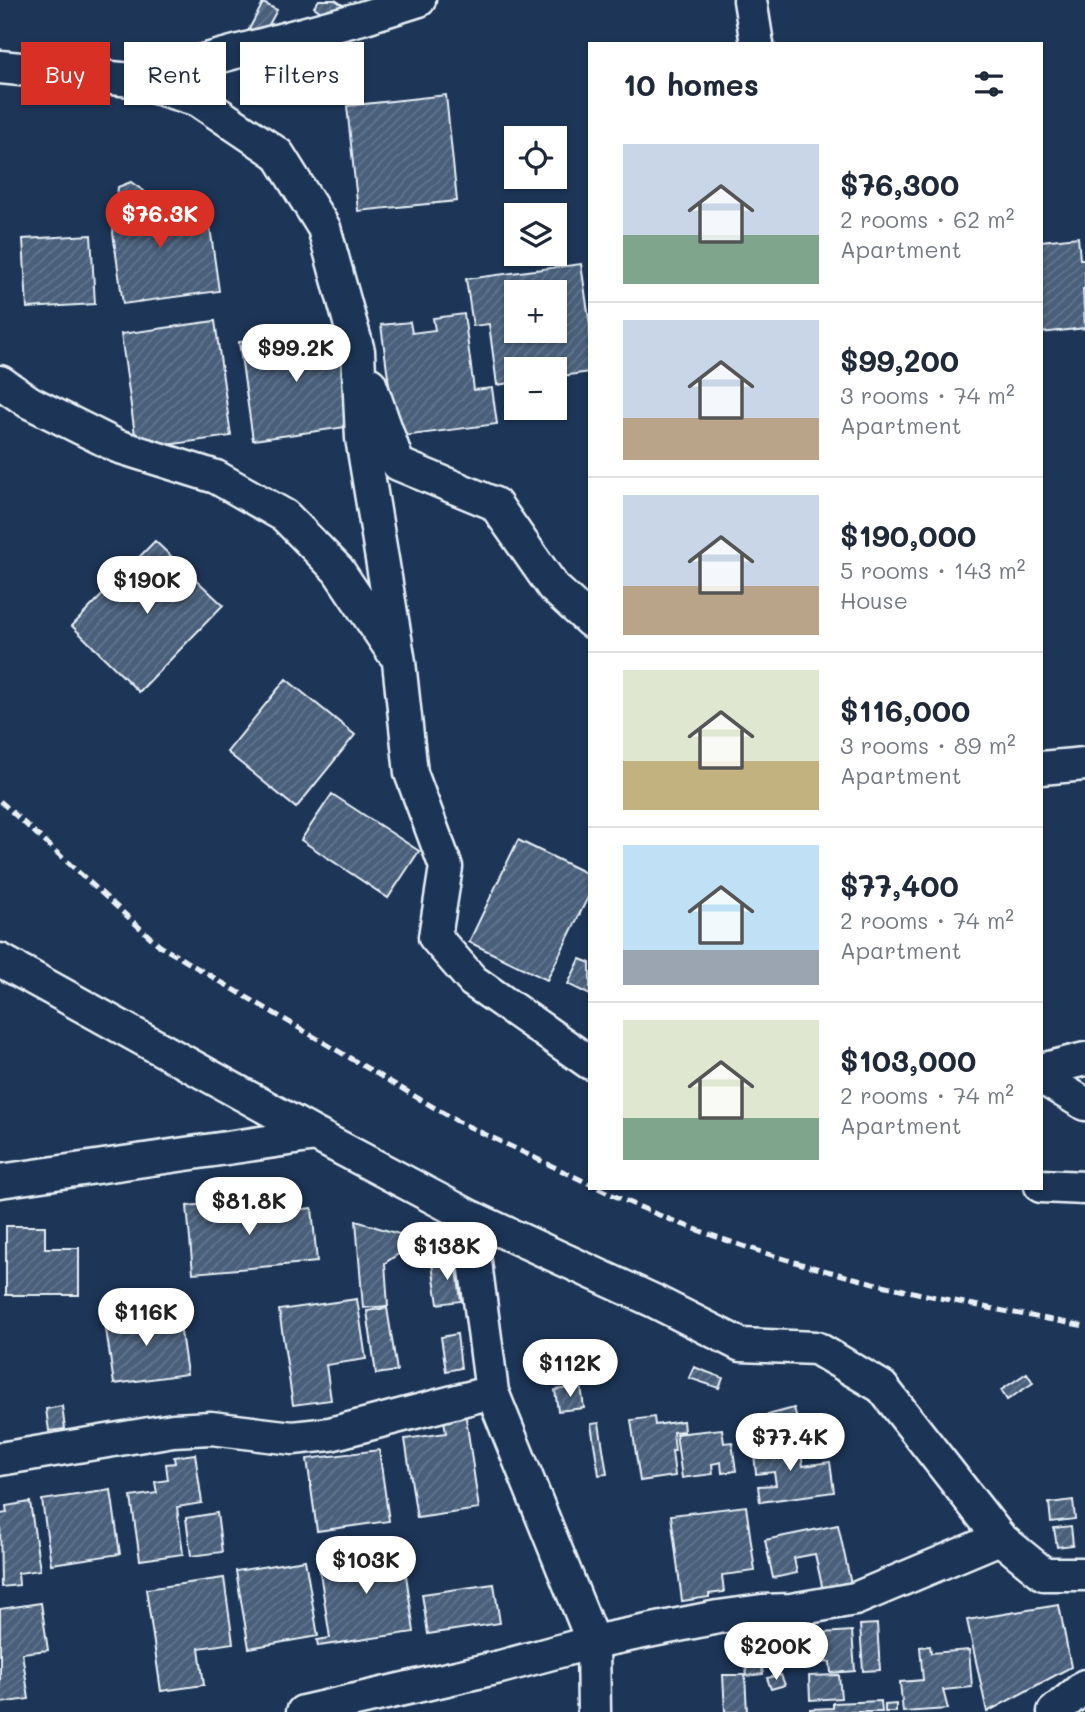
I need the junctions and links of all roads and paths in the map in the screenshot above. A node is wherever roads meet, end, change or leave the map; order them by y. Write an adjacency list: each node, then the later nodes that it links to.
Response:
1 (419, 0): 4 (street)
2 (750, 0): 3 (street)
3 (757, 42)
4 (226, 55)
5 (0, 66): 6 (street)
6 (124, 79)
7 (205, 105): 8 (street)
8 (358, 351): 10 (street); 11 (street)
9 (0, 382): 11 (street)
10 (588, 619)
11 (400, 662): 16 (street)
12 (1085, 764): 13 (street)
13 (1043, 768)
14 (0, 960): 20 (street)
15 (1085, 1059): 17 (street)
16 (588, 1062)
17 (1043, 1070)
18 (1043, 1078): 19 (street)
19 (1085, 1104)
20 (316, 1135): 21 (street); 24 (street)
21 (0, 1181)
22 (1043, 1186): 23 (street)
23 (1085, 1188)
24 (469, 1216): 25 (street); 27 (street)
25 (492, 1392): 26 (street); 29 (street)
26 (0, 1459)
27 (1000, 1538): 28 (street); 29 (street)
28 (1085, 1574)
29 (593, 1642): 31 (street); 32 (street)
30 (1085, 1686): 33 (street)
31 (303, 1712)
32 (594, 1712)
33 (1054, 1712)

